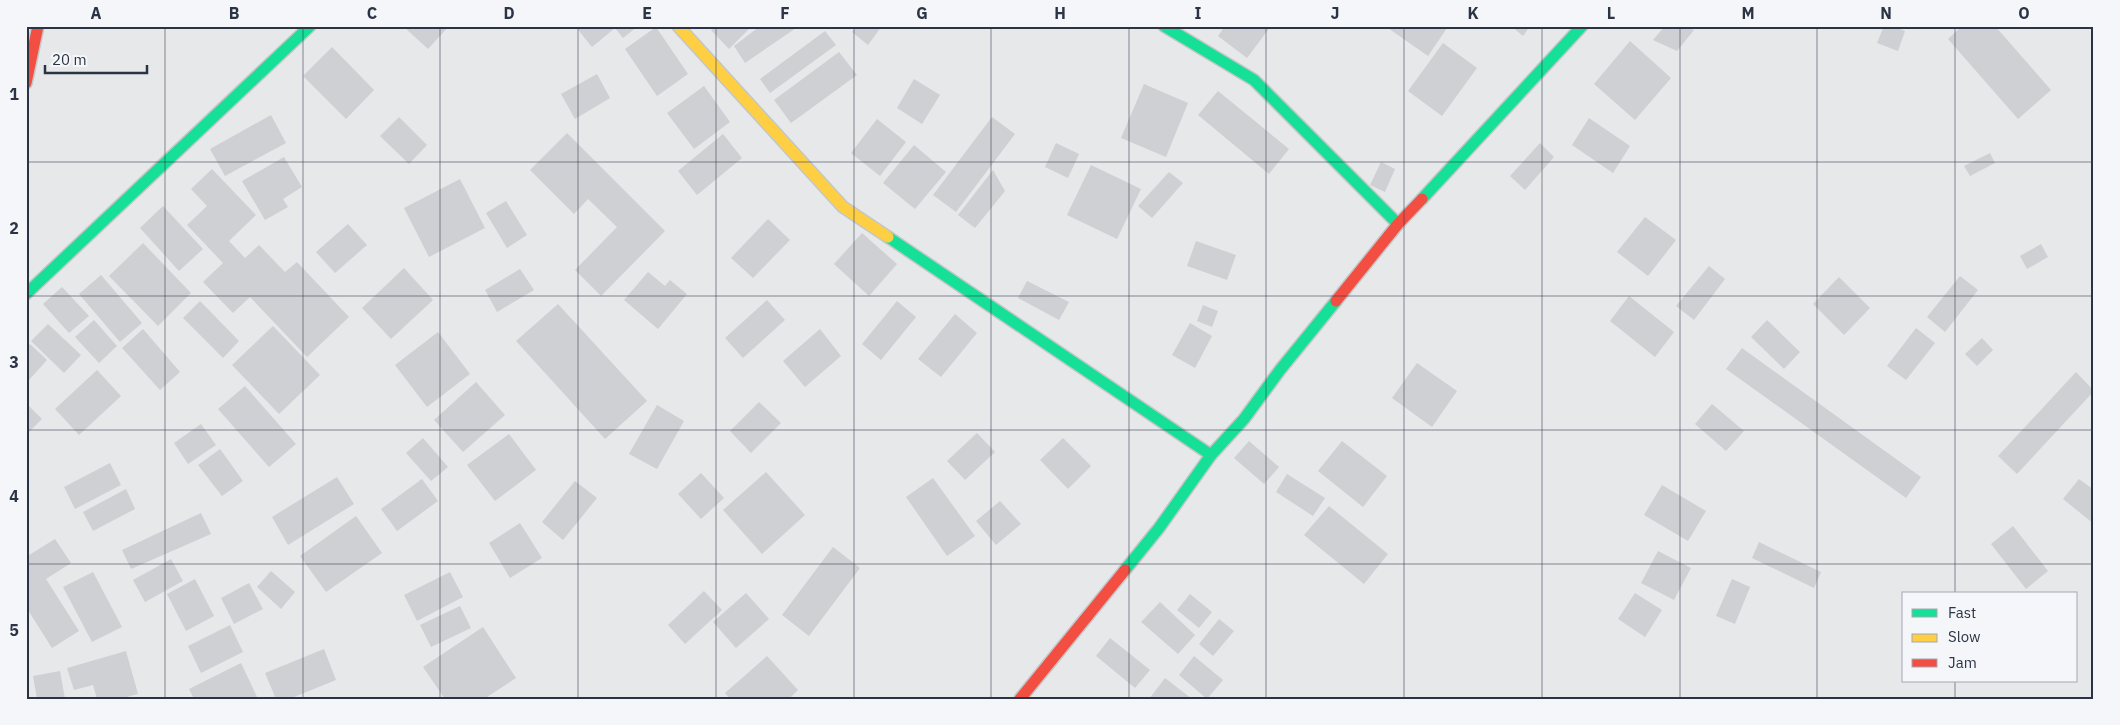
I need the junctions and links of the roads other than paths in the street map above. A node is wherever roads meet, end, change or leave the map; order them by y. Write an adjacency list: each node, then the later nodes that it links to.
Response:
1 (38, 26): 6 (street)
2 (310, 26): 8 (street)
3 (678, 26): 9 (street)
4 (1164, 26): 7 (street)
5 (1582, 26): 7 (street)
6 (26, 83)
7 (1398, 224): 9 (street)
8 (26, 294)
9 (1211, 455): 10 (street)
10 (1020, 699)

